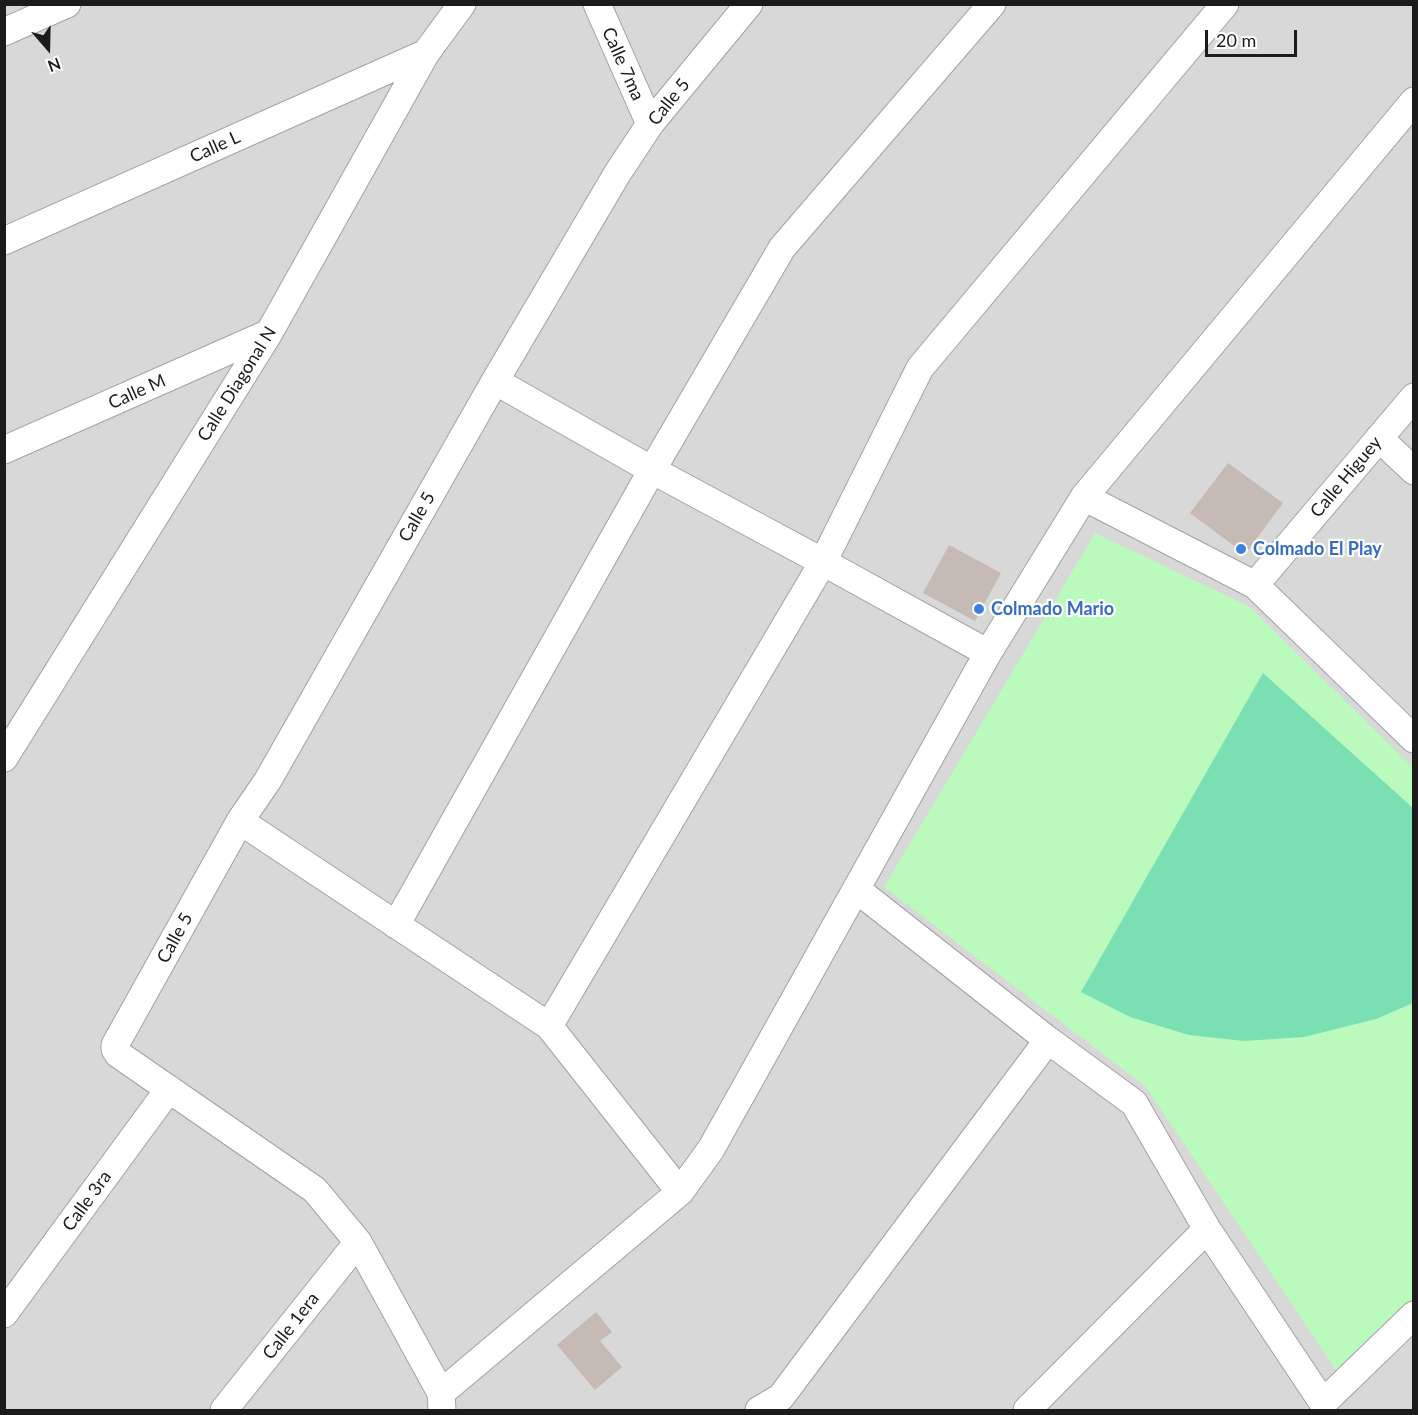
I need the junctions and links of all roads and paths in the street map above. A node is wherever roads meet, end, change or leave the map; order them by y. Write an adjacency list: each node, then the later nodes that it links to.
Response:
1 (66, 4): 7 (street)
2 (462, 4): 8 (street, Calle Diagonal N)
3 (597, 4): 10 (street, Calle 7ma)
4 (749, 4): 10 (street, Calle 5)
5 (992, 4): 17 (street)
6 (1225, 4): 20 (street)
7 (4, 32)
8 (426, 53): 11 (street, Calle L); 12 (street, Calle Diagonal N)
9 (1413, 101): 19 (street)
10 (650, 124): 13 (street, Calle 5)
11 (4, 241)
12 (269, 333): 16 (street, Calle M); 24 (street, Calle Diagonal N)
13 (495, 381): 17 (street); 25 (street, Calle 5)
14 (1413, 397): 15 (street, Calle Higuey)
15 (1379, 438): 18 (street); 21 (street, Calle Higuey)
16 (4, 450)
17 (652, 470): 20 (street); 27 (street)
18 (1413, 471)
19 (1083, 497): 21 (street); 22 (street)
20 (823, 562): 22 (street); 28 (street)
21 (1255, 585): 23 (street)
22 (988, 653): 26 (street)
23 (1413, 739)
24 (4, 759)
25 (240, 821): 27 (street); 30 (street, Calle 5)
26 (856, 889): 29 (street); 31 (street)
27 (396, 925): 28 (street)
28 (549, 1026): 31 (street)
29 (1048, 1040): 32 (street); 39 (street)
30 (169, 1089): 33 (street); 34 (street, Calle 3ra)
31 (680, 1192): 36 (street)
32 (1207, 1229): 37 (street); 40 (street)
33 (358, 1242): 36 (street); 38 (street, Calle 1era)
34 (4, 1314)
35 (1413, 1315): 37 (street)
36 (441, 1402)
37 (1322, 1408)
38 (225, 1410)
39 (759, 1410)
40 (1028, 1410)

